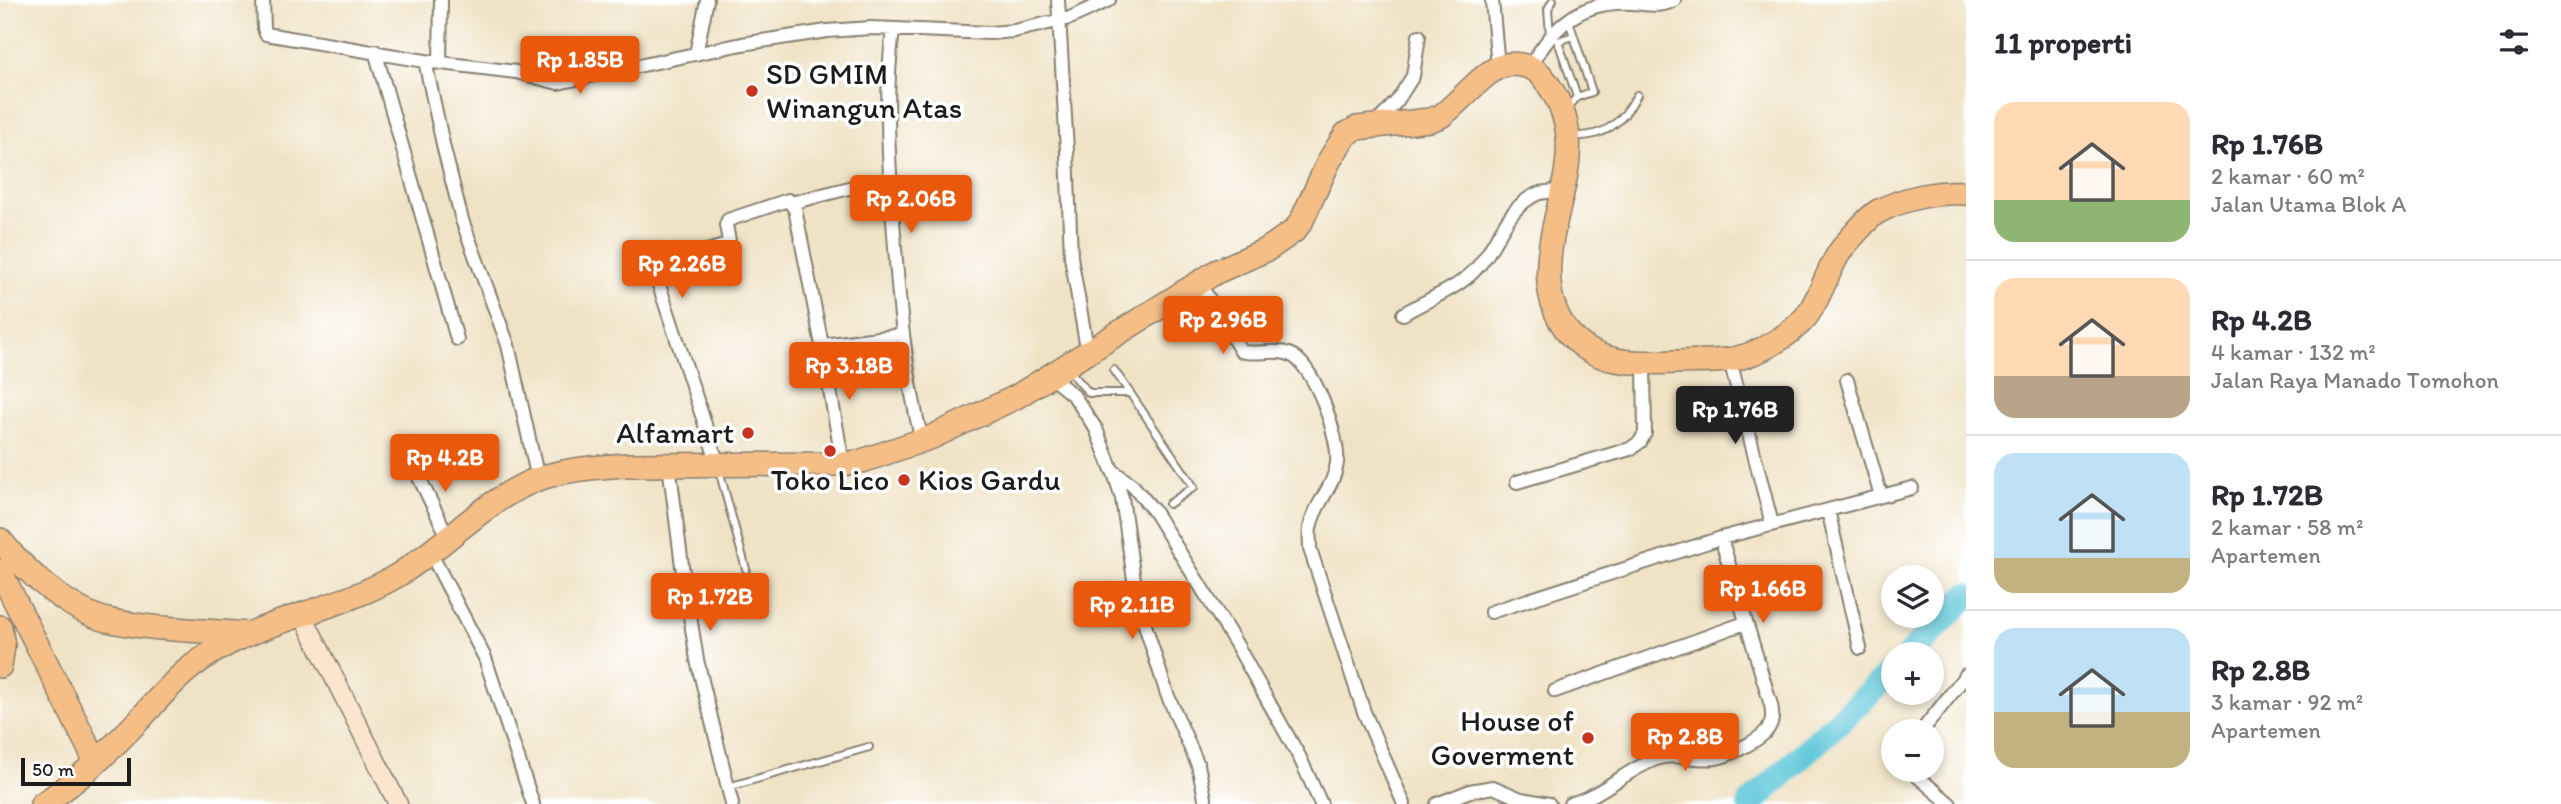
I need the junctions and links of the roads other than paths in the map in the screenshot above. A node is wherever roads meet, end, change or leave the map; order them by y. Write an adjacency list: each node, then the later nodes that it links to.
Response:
1 (263, 0): 15 (street)
2 (441, 0): 18 (street)
3 (707, 0): 16 (street)
4 (1058, 0): 10 (street)
5 (1110, 0): 10 (street)
6 (1492, 0): 20 (street)
7 (1553, 0): 12 (lane)
8 (1674, 0): 9 (street)
9 (1568, 19): 12 (street); 14 (lane)
10 (1058, 22): 11 (street); 33 (street)
11 (893, 30): 16 (street); 24 (street)
12 (1550, 35): 19 (street)
13 (1419, 36): 23 (street)
14 (1573, 36): 22 (lane); 22 (lane)
15 (375, 51): 17 (street); 31 (street)
16 (696, 54): 18 (street)
17 (425, 61): 18 (street); 46 (street)
18 (440, 63)
19 (1530, 66): 20 (highway); 22 (highway)
20 (1498, 67): 23 (highway)
21 (1637, 95): 22 (lane)
22 (1569, 116): 25 (highway)
23 (1374, 126): 28 (highway)
24 (891, 183): 27 (street); 30 (street)
25 (1563, 191): 29 (street); 35 (highway)
26 (1966, 193): 34 (highway)
27 (791, 202): 32 (street); 42 (street)
28 (1199, 283): 33 (highway); 78 (street)
29 (1403, 314)
30 (903, 335): 32 (street); 40 (street)
31 (457, 339)
32 (822, 345): 43 (street)
33 (1088, 354): 37 (highway)
34 (1730, 360): 35 (highway); 52 (street)
35 (1644, 363): 47 (street)
36 (1114, 370): 39 (lane)
37 (1059, 372): 39 (lane); 40 (highway); 45 (street)
38 (1847, 380): 49 (street)
39 (1130, 393): 50 (lane)
40 (922, 441): 43 (highway)
41 (669, 464): 42 (highway); 46 (highway); 71 (street)
42 (718, 464): 43 (highway); 56 (lane)
43 (843, 464)
44 (413, 465): 55 (street)
45 (1112, 470): 72 (street); 77 (street)
46 (538, 479): 55 (highway)
47 (1517, 482)
48 (1912, 488): 49 (street)
49 (1881, 496): 51 (street)
50 (1169, 504)
51 (1828, 510): 52 (street); 63 (street)
52 (1772, 524): 53 (street)
53 (1721, 538): 58 (street); 60 (street)
54 (0, 540): 62 (highway)
55 (439, 544): 59 (highway); 75 (street)
56 (746, 569)
57 (0, 570): 69 (highway)
58 (1491, 612)
59 (303, 616): 62 (highway); 74 (street)
60 (1745, 623): 66 (street); 81 (street)
61 (0, 627): 64 (highway)
62 (251, 634): 69 (highway)
63 (1860, 648)
64 (0, 666)
65 (1966, 675): 67 (street)
66 (1555, 691)
67 (1931, 719)
68 (869, 747): 71 (lane)
69 (96, 762): 73 (highway)
70 (1924, 782): 82 (street)
71 (728, 787): 76 (street)
72 (1205, 798)
73 (42, 804)
74 (398, 804)
75 (533, 804)
76 (732, 804)
77 (1321, 804)
78 (1404, 804)
79 (1437, 804): 80 (street)
80 (1549, 804)
81 (1570, 804)
82 (1950, 804)

